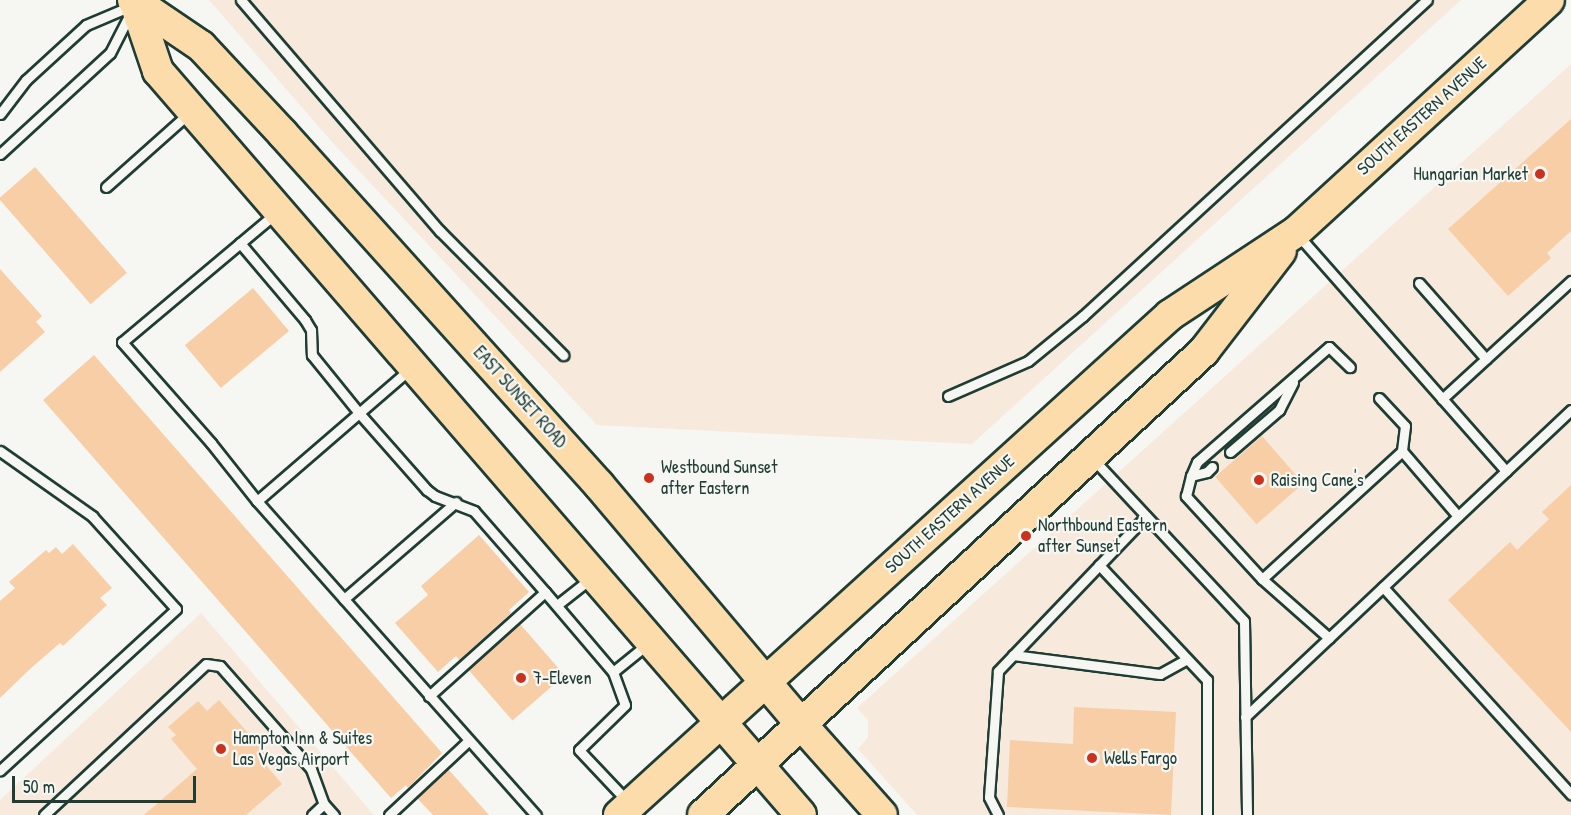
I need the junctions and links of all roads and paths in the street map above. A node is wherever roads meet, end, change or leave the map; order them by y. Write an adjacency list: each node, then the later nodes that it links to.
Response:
1 (241, 0): 14 (lane)
2 (1427, 0): 19 (lane)
3 (1549, 0): 10 (main road, SOUTH EASTERN AVENUE)
4 (134, 2): 5 (main road); 6 (lane); 7 (lane); 47 (main road, EAST SUNSET ROAD)
5 (193, 111): 8 (lane); 9 (main road)
6 (0, 114)
7 (2, 148)
8 (106, 187)
9 (278, 211): 11 (lane); 16 (main road)
10 (1296, 232): 21 (lane); 27 (main road, SOUTH EASTERN AVENUE); 47 (main road, SOUTH EASTERN AVENUE)
11 (240, 243): 23 (lane); 31 (lane)
12 (1571, 281): 15 (lane)
13 (1419, 283): 15 (lane)
14 (563, 355)
15 (1486, 359): 21 (lane)
16 (413, 366): 23 (lane); 36 (main road)
17 (1350, 367): 18 (lane)
18 (1295, 377): 26 (lane); 30 (lane)
19 (948, 396)
20 (1379, 398): 25 (lane)
21 (1442, 399): 29 (lane)
22 (1571, 410): 29 (lane)
23 (359, 413): 31 (lane); 32 (lane)
24 (0, 451): 54 (lane)
25 (1402, 451): 34 (lane); 37 (lane)
26 (1230, 452)
27 (1092, 458): 33 (lane); 51 (main road, SOUTH EASTERN AVENUE)
28 (1212, 467): 30 (lane)
29 (1506, 471): 34 (lane)
30 (1191, 476): 37 (lane)
31 (257, 501): 40 (lane)
32 (456, 502): 39 (lane); 40 (lane)
33 (1146, 516): 35 (lane); 49 (lane)
34 (1458, 516): 38 (lane)
35 (1099, 565): 44 (lane); 45 (lane)
36 (594, 576): 41 (lane); 43 (main road)
37 (1262, 579): 42 (lane)
38 (1383, 587): 42 (lane); 55 (lane)
39 (545, 592): 41 (lane); 48 (lane)
40 (344, 599): 48 (lane)
41 (557, 605): 46 (lane)
42 (1329, 638): 49 (lane)
43 (651, 642): 46 (lane); 50 (main road)
44 (1013, 655): 45 (lane); 66 (lane)
45 (1187, 659): 67 (lane)
46 (614, 672): 57 (lane)
47 (765, 681): 50 (main road, SOUTH EASTERN AVENUE); 51 (main road, EAST SUNSET ROAD)
48 (429, 696): 52 (lane)
49 (1245, 717): 68 (lane)
50 (719, 722): 53 (main road); 57 (main road, SOUTH EASTERN AVENUE)
51 (800, 723): 53 (main road, SOUTH EASTERN AVENUE); 65 (main road, EAST SUNSET ROAD)
52 (468, 741): 61 (lane); 62 (lane)
53 (756, 765): 63 (main road, SOUTH EASTERN AVENUE); 64 (main road)
54 (0, 770)
55 (1571, 794)
56 (324, 804): 58 (lane); 59 (lane); 60 (lane)
57 (625, 810)
58 (44, 815)
59 (312, 815)
60 (334, 815)
61 (389, 815)
62 (536, 815)
63 (703, 815)
64 (801, 815)
65 (882, 815)
66 (998, 815)
67 (1207, 815)
68 (1247, 815)

